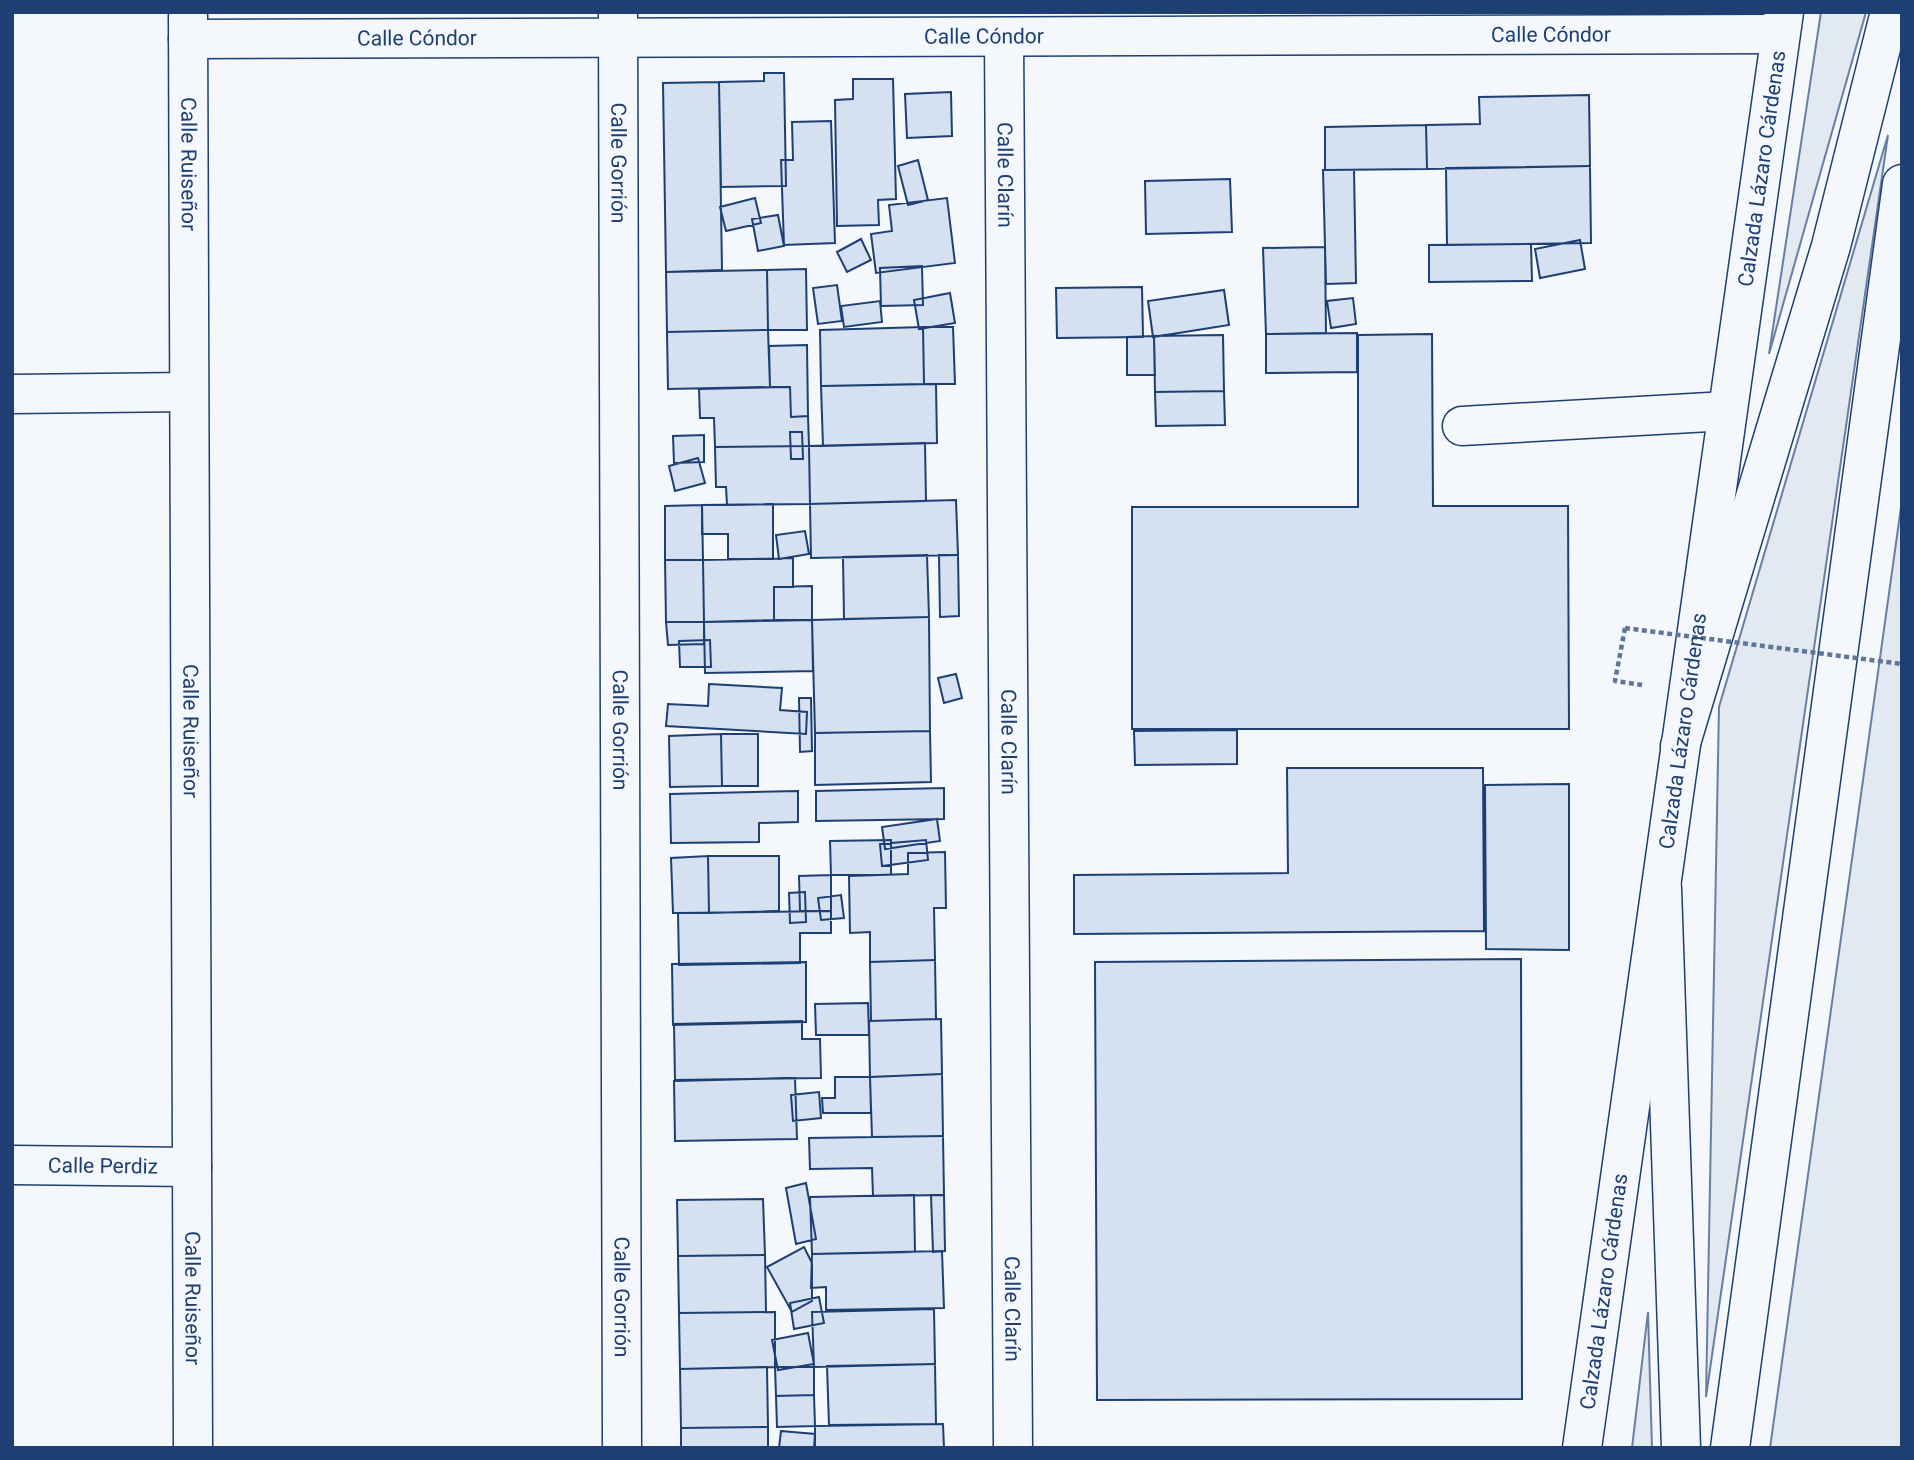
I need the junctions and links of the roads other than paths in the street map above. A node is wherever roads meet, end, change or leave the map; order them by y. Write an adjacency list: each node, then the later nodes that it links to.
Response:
1 (1890, 12): 11 (main road)
2 (1782, 23): 5 (main road, Calle Cóndor); 9 (main road, Calzada Lázaro Cárdenas)
3 (618, 25): 4 (main road, Calle Cóndor); 5 (main road, Calle Cóndor); 16 (main road, Calle Gorrión)
4 (188, 26): 7 (main road, Calle Ruiseñor)
5 (1004, 37): 17 (main road, Calle Clarín)
6 (1902, 184): 20 (main road)
7 (189, 392): 8 (main road); 14 (main road, Calle Ruiseñor)
8 (12, 394)
9 (1727, 411): 10 (main road); 11 (main road, Calzada Lázaro Cárdenas)
10 (1462, 426)
11 (1680, 746): 12 (main road, Calzada Lázaro Cárdenas)
12 (1662, 888): 18 (main road, Calzada Lázaro Cárdenas); 19 (main road)
13 (12, 1165): 14 (main road, Calle Perdiz)
14 (192, 1167): 15 (main road, Calle Ruiseñor)
15 (193, 1448)
16 (622, 1448)
17 (1013, 1448)
18 (1582, 1448)
19 (1681, 1448)
20 (1730, 1448)

